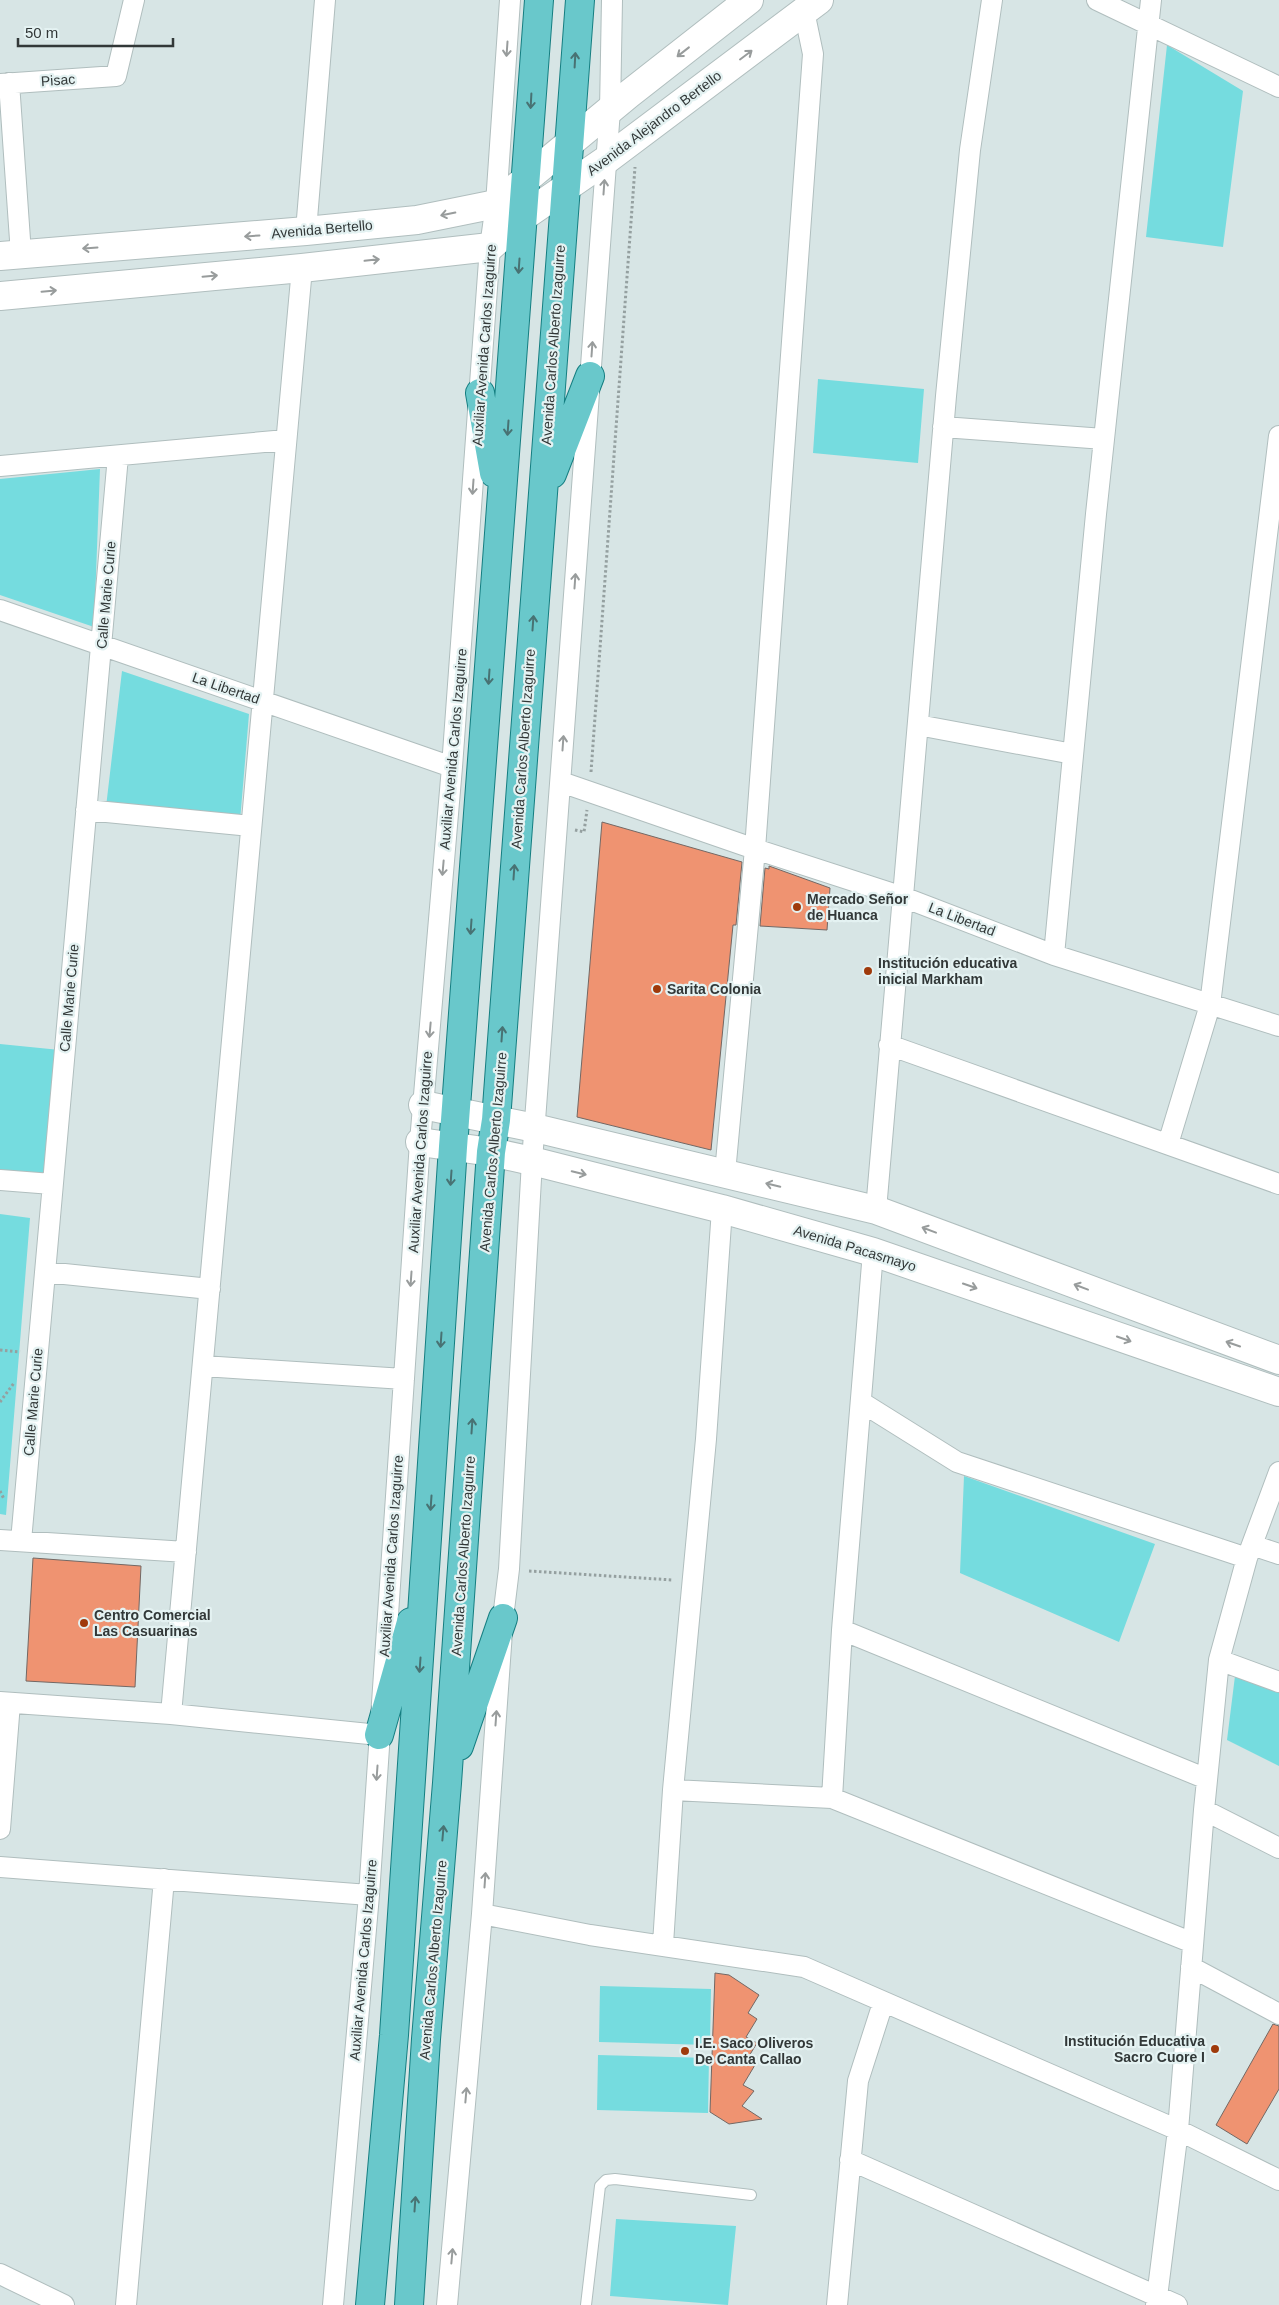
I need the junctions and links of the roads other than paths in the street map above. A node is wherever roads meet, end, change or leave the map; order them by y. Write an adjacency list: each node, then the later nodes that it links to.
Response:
1 (134, 0): 13 (street, Pisac)
2 (325, 0): 22 (street)
3 (510, 0): 20 (street, Auxiliar Avenida Carlos Izaguirre, one-way to 20)
4 (539, 0): 18 (main road, one-way to 18)
5 (580, 0): 16 (main road, Avenida Carlos Alberto Izaguirre, one-way to 5)
6 (612, 0): 15 (street)
7 (749, 0): 15 (main road, one-way to 15)
8 (992, 0): 29 (street)
9 (1097, 0): 12 (street)
10 (1151, 0): 12 (street)
11 (812, 6): 17 (main road, Avenida Alejandro Bertello, one-way to 11); 47 (street)
12 (1150, 24): 14 (street); 31 (street)
13 (4, 83): 24 (street)
14 (1279, 87)
15 (610, 110): 16 (main road, Avenida Bertello); 17 (street)
16 (570, 143): 18 (main road, Avenida Bertello); 19 (main road, Avenida Carlos Alberto Izaguirre)
17 (606, 160): 19 (main road, Avenida Alejandro Bertello); 27 (street, one-way to 17)
18 (526, 179): 20 (main road, Avenida Bertello); 21 (main road)
19 (565, 189): 21 (main road, Avenida Alejandro Bertello); 36 (main road, Avenida Carlos Alberto Izaguirre)
20 (496, 204): 22 (main road, Avenida Bertello, one-way to 22); 23 (street, Auxiliar Avenida Carlos Izaguirre)
21 (523, 217): 23 (main road, Avenida Alejandro Bertello); 37 (main road, one-way to 37)
22 (306, 231): 24 (main road, Avenida Bertello, one-way to 24)
23 (490, 247): 25 (main road, one-way to 23); 28 (street, Auxiliar Avenida Carlos Izaguirre)
24 (11, 255)
25 (302, 268): 26 (main road, one-way to 25); 32 (street)
26 (0, 296)
27 (590, 376): 36 (main road); 44 (street, one-way to 27)
28 (480, 393): 37 (main road); 43 (street, Auxiliar Avenida Carlos Izaguirre, one-way to 43)
29 (943, 427): 31 (street); 41 (street)
30 (1279, 436): 35 (street)
31 (1104, 439): 42 (street)
32 (286, 440): 33 (street); 40 (street)
33 (118, 456): 34 (street); 39 (street, Calle Marie Curie)
34 (0, 466)
35 (1276, 480): 50 (street)
36 (542, 501): 55 (main road, Avenida Carlos Alberto Izaguirre, one-way to 36)
37 (501, 518): 54 (main road, one-way to 54)
38 (0, 610): 39 (street, La Libertad)
39 (102, 645): 40 (street, La Libertad); 45 (street, Calle Marie Curie)
40 (263, 701): 43 (street, La Libertad); 46 (street)
41 (918, 725): 42 (street); 48 (street)
42 (1073, 754): 49 (street)
43 (452, 767): 53 (street, Auxiliar Avenida Carlos Izaguirre, one-way to 53)
44 (560, 782): 47 (street, La Libertad); 56 (street)
45 (86, 810): 46 (street); 64 (street, Calle Marie Curie)
46 (252, 826): 70 (street)
47 (755, 849): 48 (street, La Libertad); 62 (street)
48 (903, 896): 49 (street, La Libertad); 52 (street)
49 (1054, 956): 50 (street, La Libertad)
50 (1210, 1005): 51 (street, La Libertad); 58 (street)
51 (1279, 1026)
52 (889, 1045): 58 (street); 67 (street)
53 (423, 1105): 54 (main road); 57 (street, Auxiliar Avenida Carlos Izaguirre)
54 (458, 1112): 55 (main road); 59 (main road)
55 (496, 1120): 56 (main road); 60 (main road, Avenida Carlos Alberto Izaguirre)
56 (536, 1128): 61 (street); 62 (main road)
57 (420, 1142): 59 (main road, Avenida Pacasmayo); 75 (street, Auxiliar Avenida Carlos Izaguirre, one-way to 75)
58 (1168, 1144): 65 (street)
59 (454, 1147): 60 (main road, Avenida Pacasmayo); 84 (main road, one-way to 84)
60 (492, 1152): 61 (main road, Avenida Pacasmayo); 93 (main road, Avenida Carlos Alberto Izaguirre, one-way to 60)
61 (532, 1162): 66 (main road, Avenida Pacasmayo, one-way to 66); 85 (street)
62 (725, 1173): 67 (main road, one-way to 62)
63 (0, 1180): 64 (street)
64 (52, 1184): 69 (street, Calle Marie Curie)
65 (1279, 1184)
66 (722, 1208): 68 (main road, Avenida Pacasmayo); 94 (street)
67 (876, 1210): 71 (main road, one-way to 67)
68 (873, 1252): 73 (main road, Avenida Pacasmayo, one-way to 73); 77 (street)
69 (45, 1272): 70 (street); 80 (street, Calle Marie Curie)
70 (210, 1289): 74 (street)
71 (1203, 1334): 72 (main road, one-way to 71); 73 (main road)
72 (1279, 1360)
73 (1193, 1362): 76 (main road, Avenida Pacasmayo)
74 (203, 1366): 75 (street); 82 (street)
75 (404, 1379): 91 (street, Auxiliar Avenida Carlos Izaguirre)
76 (1279, 1392)
77 (860, 1402): 81 (street); 86 (street)
78 (1279, 1472): 81 (street)
79 (0, 1540): 80 (street)
80 (21, 1541): 82 (street)
81 (1250, 1551): 83 (street); 87 (street)
82 (186, 1552): 90 (street)
83 (1279, 1554)
84 (426, 1567): 91 (main road); 108 (main road, one-way to 108)
85 (502, 1618): 93 (main road); 102 (street, one-way to 85)
86 (842, 1630): 92 (street); 95 (street)
87 (1219, 1660): 88 (street); 92 (street)
88 (1279, 1682)
89 (5, 1702): 90 (street); 97 (street)
90 (171, 1714): 91 (street)
91 (379, 1735): 101 (street, Auxiliar Avenida Carlos Izaguirre, one-way to 101)
92 (1207, 1779): 96 (street)
93 (447, 1783): 109 (main road, Avenida Carlos Alberto Izaguirre, one-way to 93)
94 (673, 1790): 95 (street); 104 (street)
95 (832, 1798): 103 (street)
96 (1204, 1810): 98 (street); 103 (street)
97 (0, 1829)
98 (1279, 1848)
99 (0, 1867): 100 (street)
100 (164, 1879): 101 (street); 117 (street)
101 (369, 1894): 118 (street, Auxiliar Avenida Carlos Izaguirre)
102 (482, 1914): 104 (street); 121 (street, one-way to 102)
103 (1193, 1942): 105 (street)
104 (663, 1944): 106 (street)
105 (1191, 1967): 107 (street); 110 (street)
106 (884, 2003): 110 (street); 111 (street)
107 (1279, 2014)
108 (394, 2035): 109 (main road); 119 (main road)
109 (426, 2039): 120 (main road, Avenida Carlos Alberto Izaguirre, one-way to 109)
110 (1178, 2130): 112 (street); 115 (street)
111 (850, 2160): 115 (street); 123 (street)
112 (1279, 2180)
113 (750, 2195): 122 (lane)
114 (0, 2274): 116 (street)
115 (1157, 2300): 124 (street)
116 (64, 2305)
117 (126, 2305)
118 (333, 2305)
119 (370, 2305)
120 (409, 2305)
121 (447, 2305)
122 (586, 2305)
123 (837, 2305)
124 (1177, 2305)

